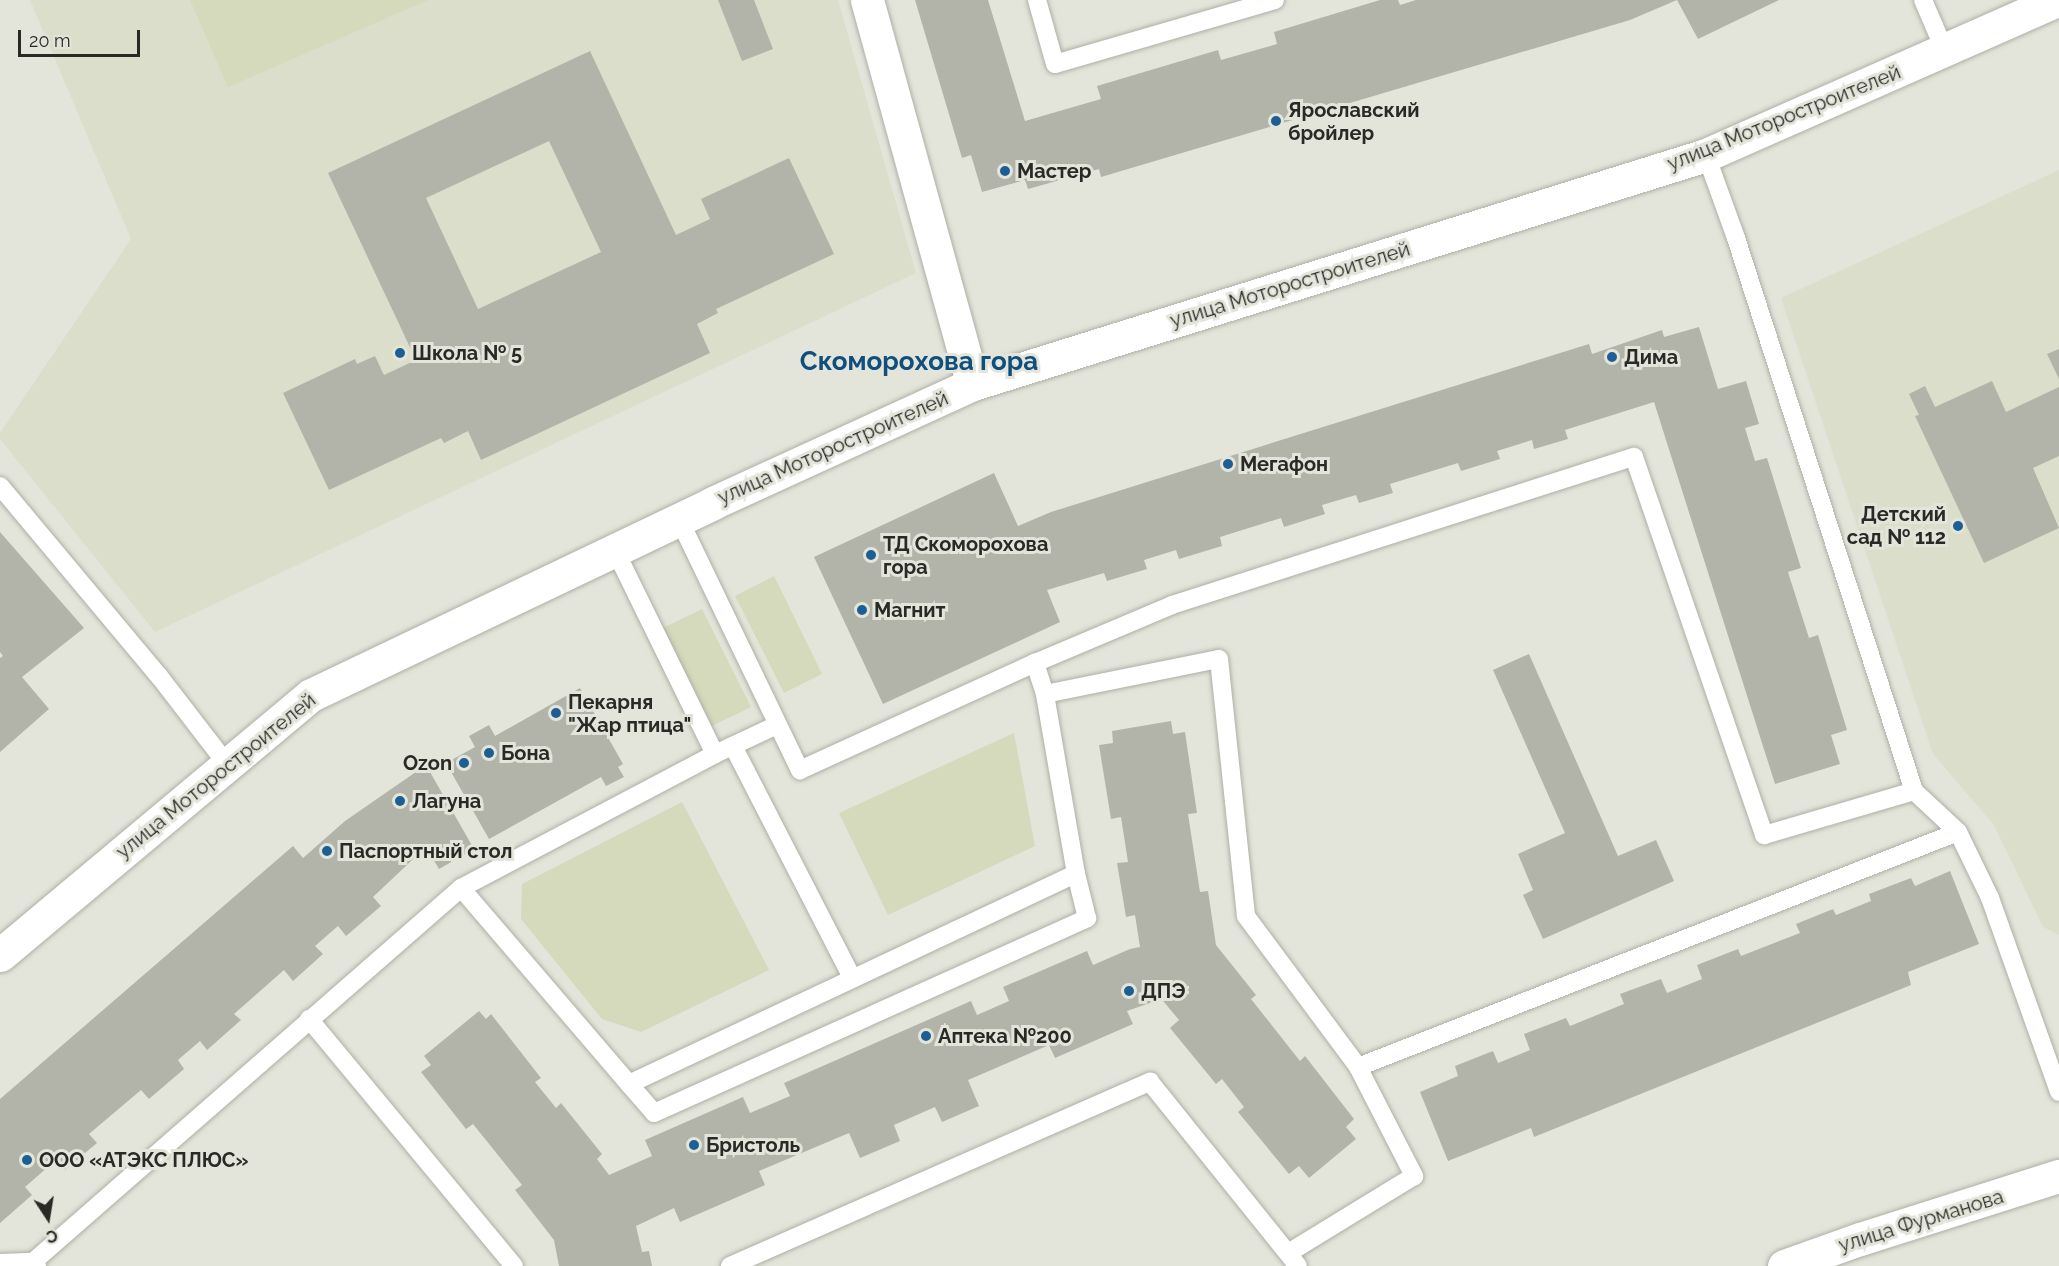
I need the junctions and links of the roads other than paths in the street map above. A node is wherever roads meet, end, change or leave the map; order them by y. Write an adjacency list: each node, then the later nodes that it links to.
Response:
1 (867, 0): 8 (street)
2 (1037, 0): 3 (lane)
3 (1275, 0)
4 (1923, 0): 6 (lane)
5 (2058, 0): 6 (street, улица Моторостроителей)
6 (1945, 51): 7 (street, улица Моторостроителей)
7 (1706, 155): 8 (street, улица Моторостроителей); 18 (lane)
8 (973, 384): 10 (street, улица Моторостроителей)
9 (0, 486): 17 (lane)
10 (679, 519): 11 (street, улица Моторостроителей); 14 (lane)
11 (614, 548): 16 (lane); 17 (street, улица Моторостроителей)
12 (1035, 663): 13 (lane); 14 (lane); 18 (lane)
13 (1045, 693): 20 (lane); 25 (lane)
14 (777, 725): 15 (lane)
15 (733, 746): 16 (lane); 23 (lane)
16 (715, 754): 21 (lane)
17 (226, 764): 22 (street, улица Моторостроителей)
18 (1914, 791): 19 (lane)
19 (1958, 832): 25 (lane); 27 (lane)
20 (1076, 874): 23 (lane); 26 (lane)
21 (461, 888): 24 (lane); 26 (lane)
22 (0, 955)
23 (852, 978): 26 (lane)
24 (309, 1019): 31 (lane); 32 (lane)
25 (1358, 1067): 29 (lane)
26 (629, 1084)
27 (2059, 1092)
28 (2059, 1176): 34 (street, улица Фурманова)
29 (1294, 1259): 33 (lane)
30 (0, 1263): 31 (lane)
31 (35, 1264)
32 (514, 1266)
33 (730, 1266)
34 (1784, 1266)

